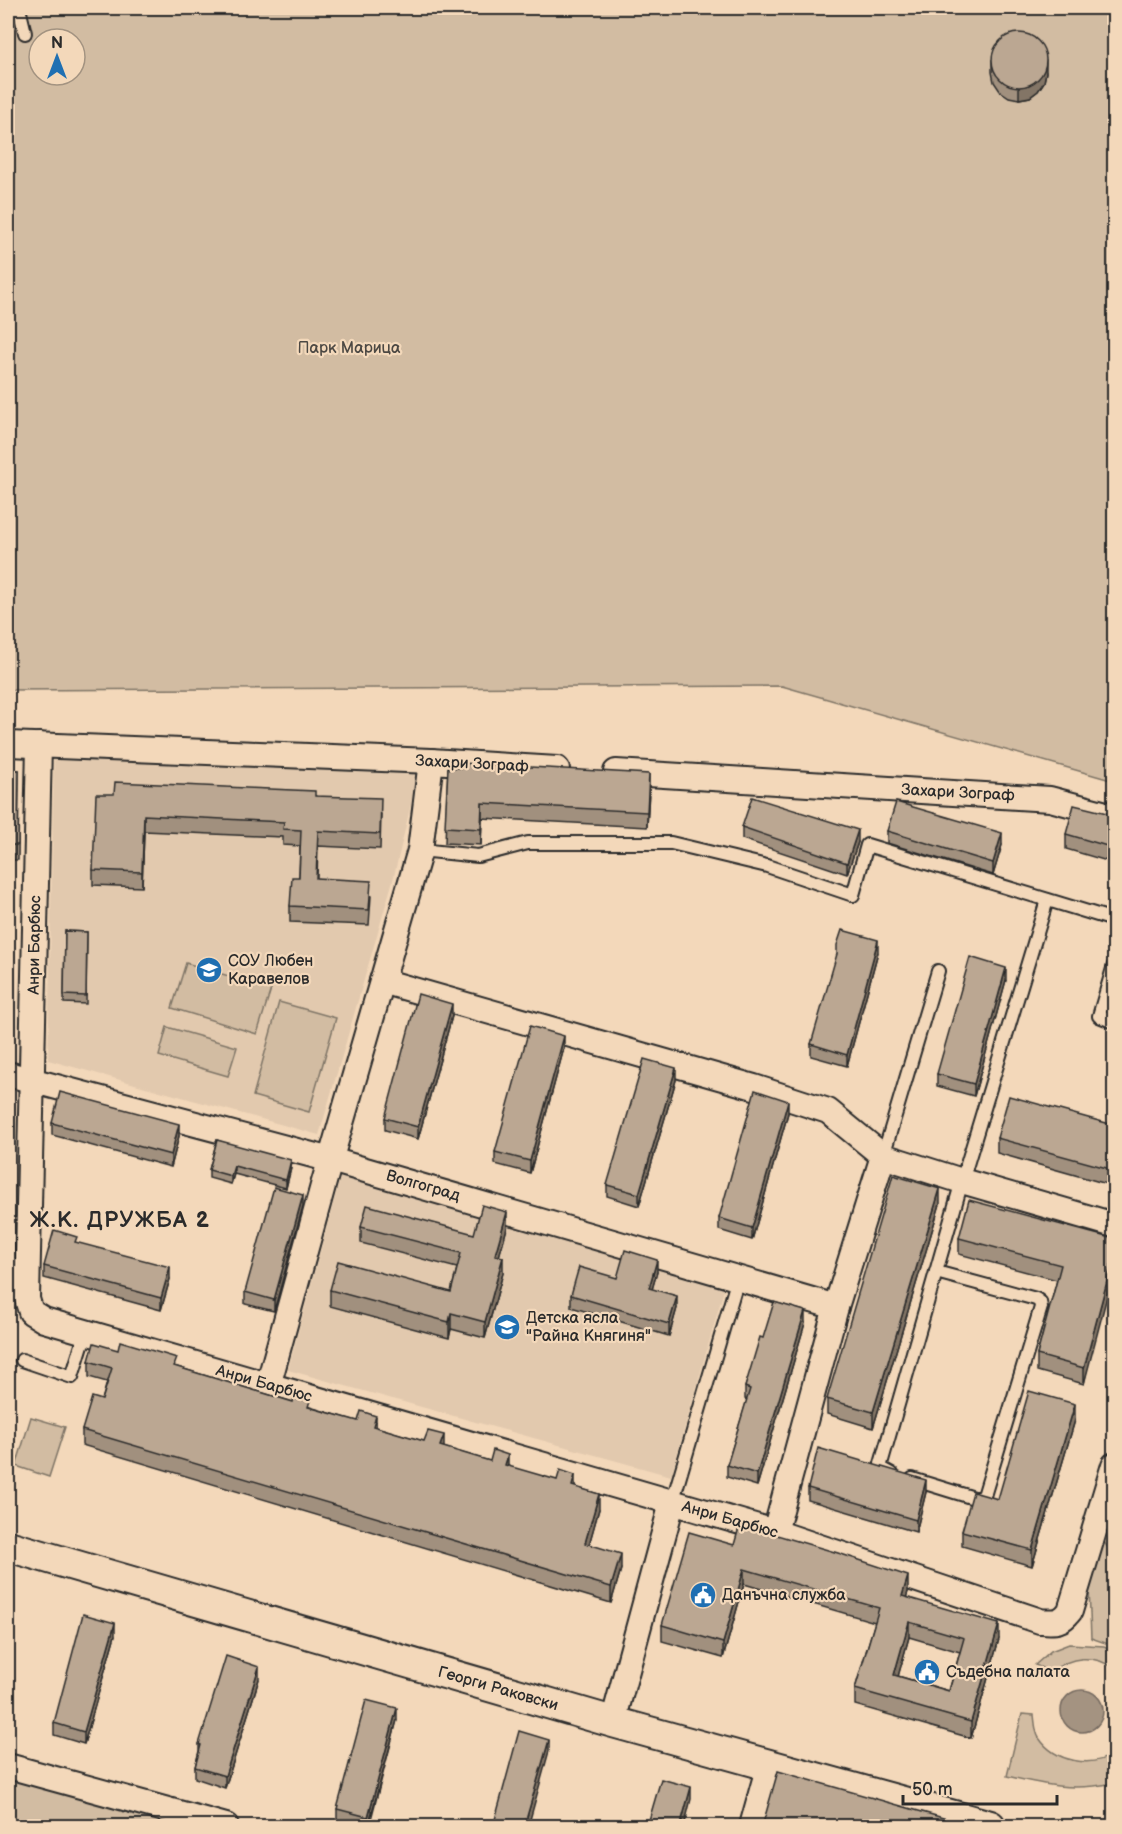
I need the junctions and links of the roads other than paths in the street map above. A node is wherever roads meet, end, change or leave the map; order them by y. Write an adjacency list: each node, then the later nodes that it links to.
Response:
1 (19, 8): 2 (lane)
2 (26, 33)
3 (8, 744): 4 (street, Захари Зограф)
4 (39, 745): 5 (street, Захари Зограф); 17 (street, Анри Барбюс)
5 (431, 761): 6 (street, Захари Зограф); 9 (street)
6 (574, 770)
7 (598, 771): 8 (street, Захари Зограф)
8 (1114, 816)
9 (420, 850): 10 (lane); 14 (street)
10 (1047, 900): 11 (lane); 20 (lane)
11 (1114, 920)
12 (1114, 965): 15 (lane)
13 (938, 971): 18 (lane)
14 (382, 981): 18 (street); 19 (street)
15 (1114, 1022)
16 (8, 1074): 17 (street, Волгоград)
17 (32, 1082): 19 (street, Волгоград); 25 (street, Анри Барбюс)
18 (883, 1156): 20 (street); 24 (street)
19 (332, 1160): 23 (street, Волгоград); 27 (street)
20 (962, 1181): 21 (street); 22 (lane)
21 (1114, 1224)
22 (936, 1272): 22 (lane)
23 (738, 1278): 24 (street, Волгоград); 29 (lane)
24 (836, 1307): 30 (street)
25 (86, 1332): 26 (lane); 27 (street, Анри Барбюс)
26 (22, 1360)
27 (268, 1386): 29 (street, Анри Барбюс)
28 (1114, 1466): 30 (street, Анри Барбюс)
29 (672, 1503): 30 (street, Анри Барбюс); 32 (street)
30 (775, 1532)
31 (8, 1546): 32 (street, Георги Раковски)
32 (613, 1722): 34 (street, Георги Раковски)
33 (8, 1766): 35 (street)
34 (769, 1766): 36 (street); 37 (street, Георги Раковски)
35 (226, 1827)
36 (752, 1827)
37 (990, 1827)

